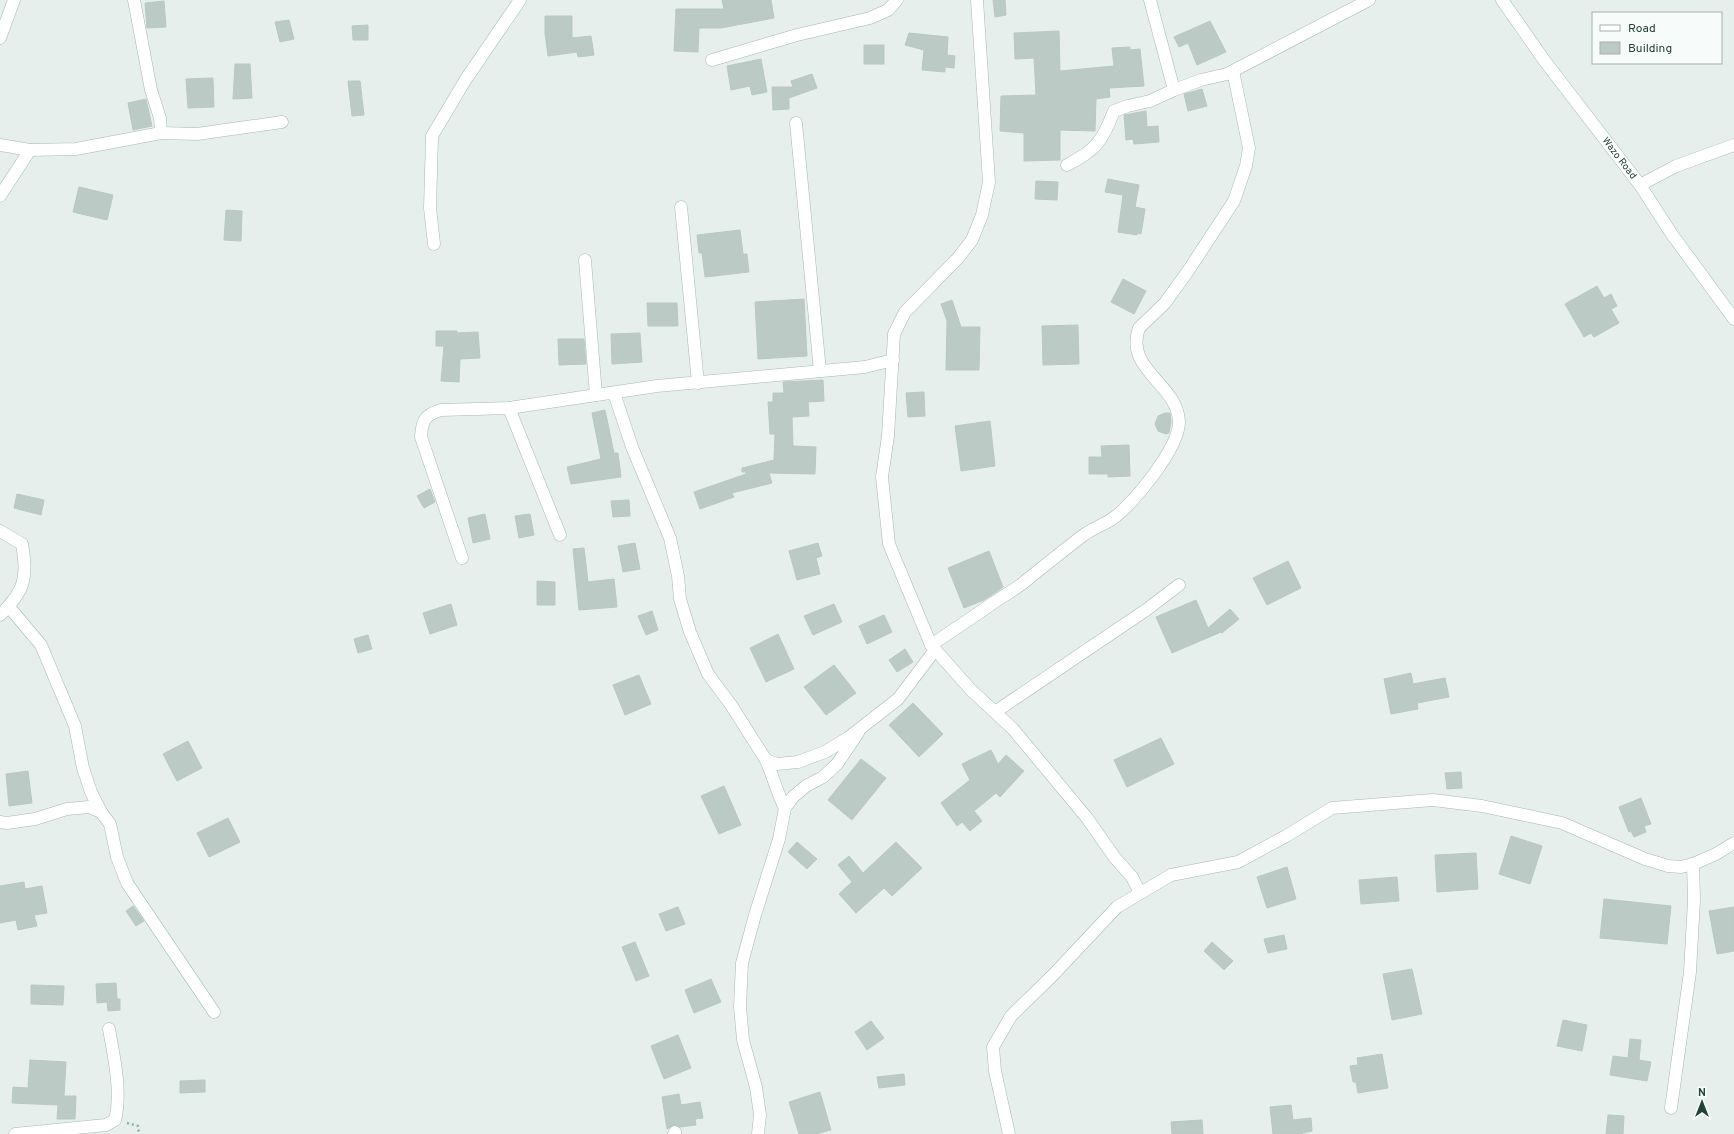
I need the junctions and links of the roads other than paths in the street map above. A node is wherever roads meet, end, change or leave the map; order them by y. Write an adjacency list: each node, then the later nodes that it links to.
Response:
1 (14, 0): 9 (street)
2 (134, 0): 15 (street)
3 (520, 0): 23 (street)
4 (897, 0): 10 (street)
5 (977, 0): 26 (street)
6 (1150, 0): 12 (street)
7 (1369, 0): 11 (street)
8 (1502, 0): 20 (street, Wazo Road)
9 (0, 38)
10 (712, 60)
11 (1233, 71): 12 (street); 38 (street)
12 (1174, 90): 19 (street)
13 (282, 122): 15 (street)
14 (796, 123): 27 (street)
15 (161, 133): 18 (street)
16 (0, 144): 18 (street)
17 (1734, 145): 20 (street)
18 (30, 150): 21 (street)
19 (1066, 165)
20 (1640, 185): 25 (street, Wazo Road)
21 (0, 196)
22 (681, 207): 28 (street)
23 (434, 244)
24 (586, 260): 30 (street)
25 (1734, 319)
26 (893, 360): 27 (street); 38 (street)
27 (820, 371): 28 (street)
28 (698, 383): 29 (street)
29 (614, 393): 30 (street); 41 (street)
30 (596, 395): 31 (street)
31 (509, 408): 33 (street); 34 (street)
32 (0, 531): 36 (street)
33 (560, 535)
34 (462, 558)
35 (1179, 585): 39 (street)
36 (9, 606): 37 (street); 43 (street)
37 (0, 615)
38 (933, 648): 39 (street); 40 (street)
39 (995, 712): 47 (street)
40 (862, 727): 41 (street); 42 (street)
41 (766, 760): 42 (street)
42 (785, 808): 52 (street)
43 (101, 812): 44 (street); 48 (street)
44 (0, 822)
45 (1734, 842): 46 (street)
46 (1693, 864): 47 (street); 50 (street)
47 (1140, 893): 53 (street)
48 (214, 1012)
49 (109, 1029): 51 (street)
50 (1671, 1108)
51 (15, 1134)
52 (758, 1134)
53 (1009, 1134)

